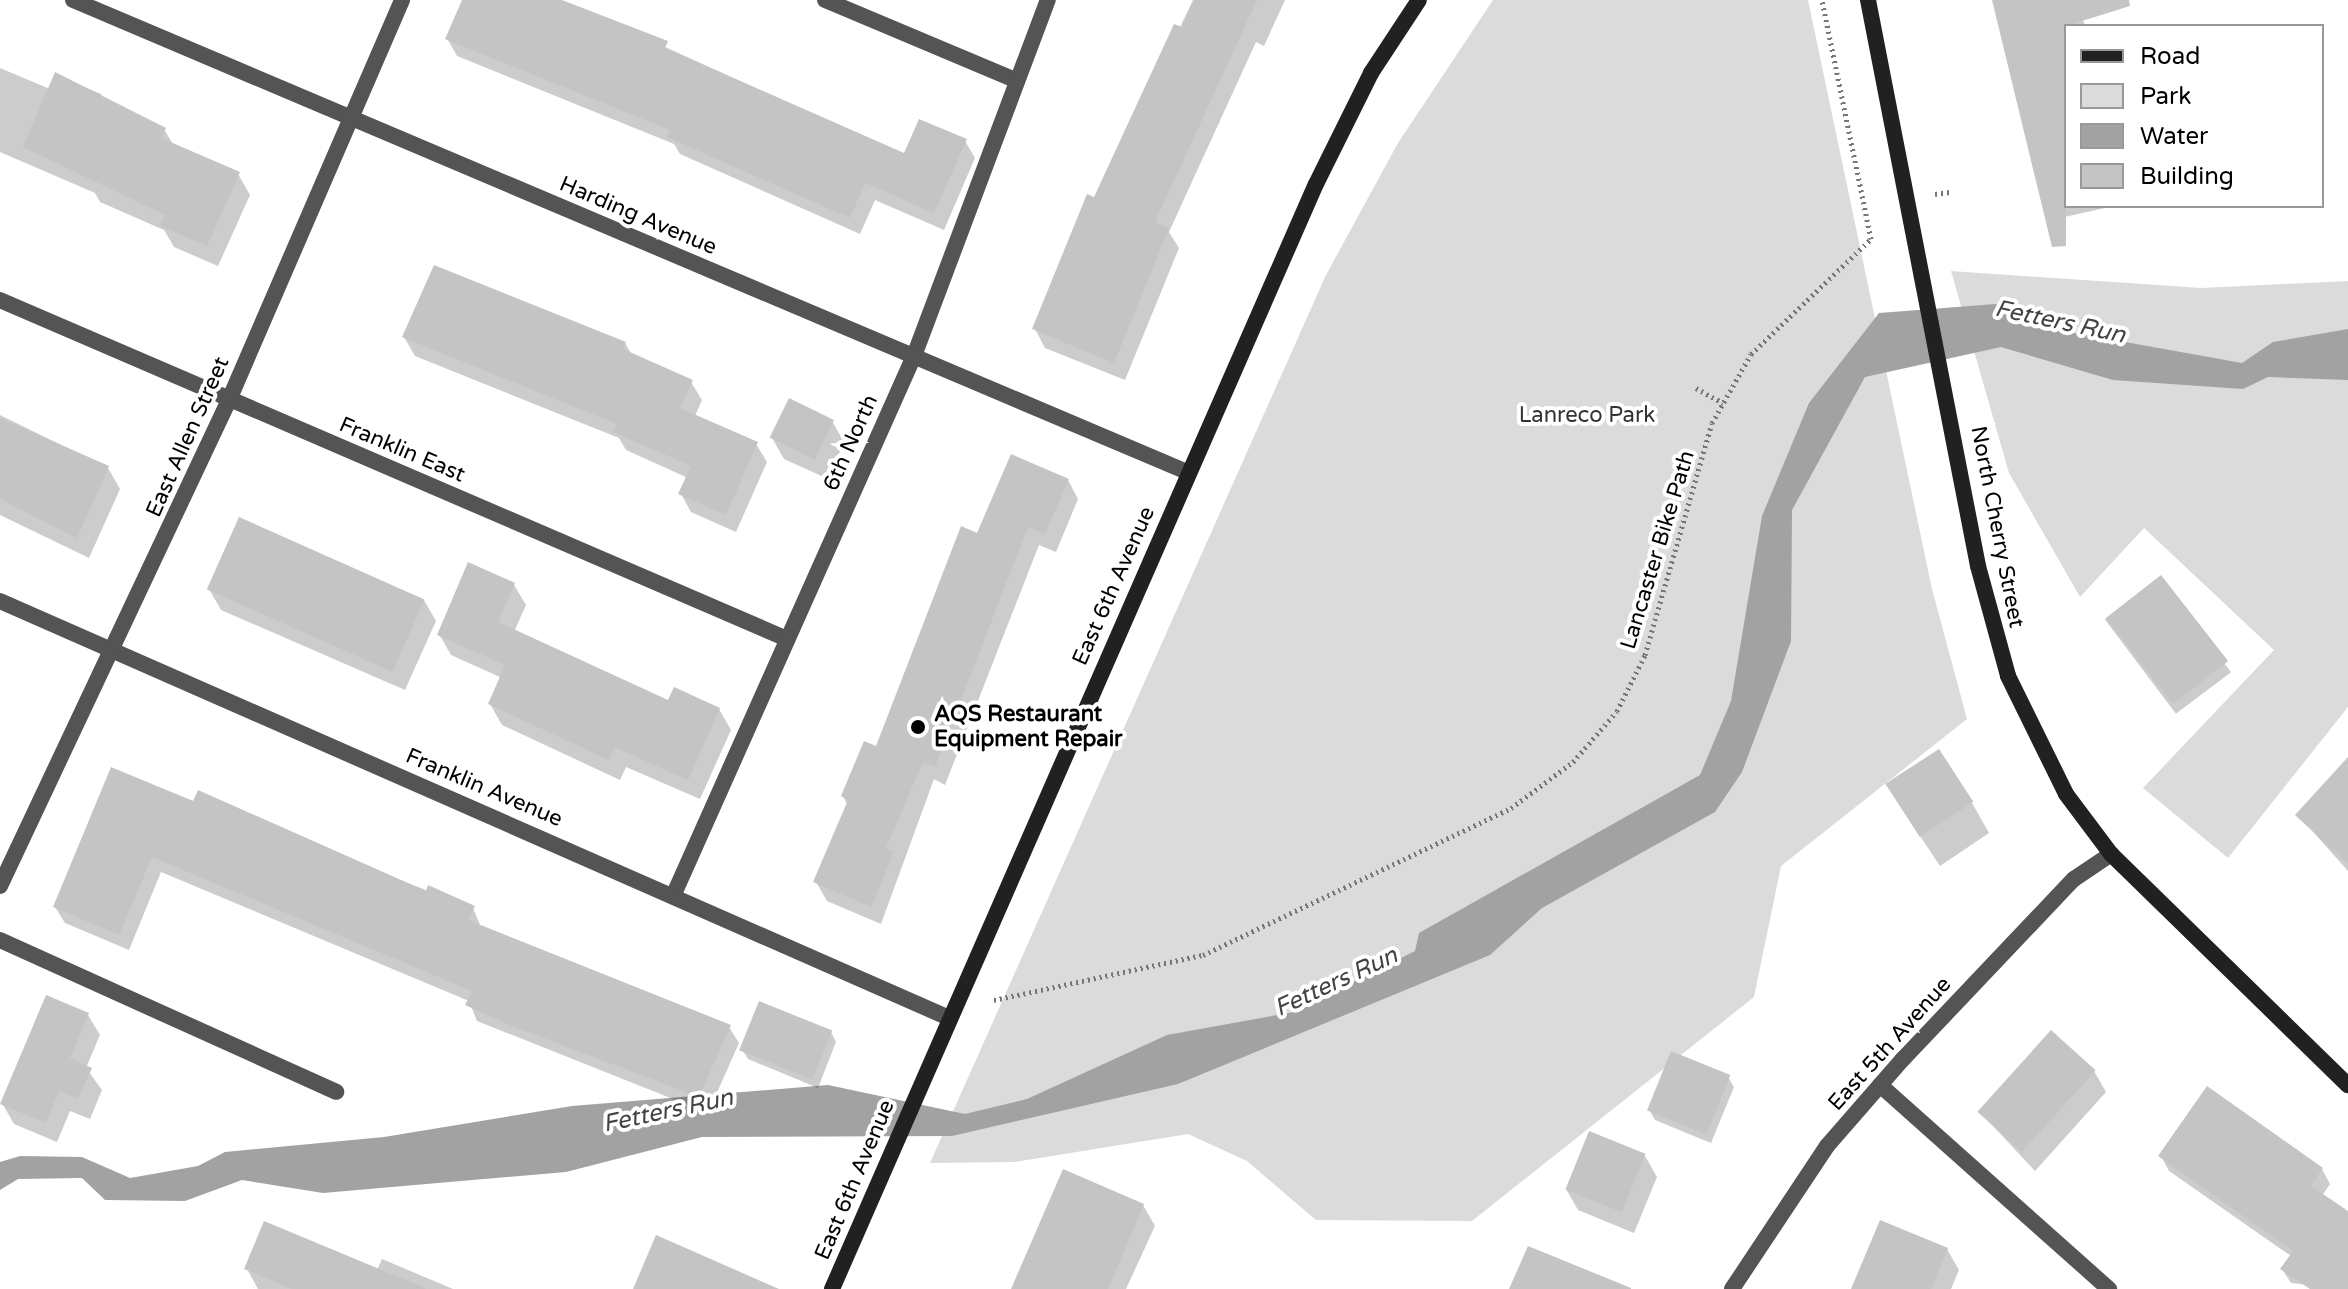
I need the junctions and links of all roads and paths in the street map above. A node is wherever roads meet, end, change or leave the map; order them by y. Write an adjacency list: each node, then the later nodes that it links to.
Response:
1 (73, 0): 9 (street, Harding Avenue)
2 (402, 0): 9 (street, East Allen Street)
3 (825, 0): 8 (street)
4 (1048, 0): 8 (street, 6th North)
5 (1419, 0): 15 (street, East 6th Avenue)
6 (1822, 0): 14 (path, Lancaster Bike Path)
7 (1868, 0): 19 (street, North Cherry Street)
8 (1015, 80): 11 (street, 6th North)
9 (352, 119): 11 (street, Harding Avenue); 13 (street, East Allen Street)
10 (0, 300): 13 (street, Franklin East)
11 (914, 356): 15 (street, Harding Avenue); 17 (street, 6th North)
12 (1696, 388): 14 (path)
13 (229, 400): 17 (street, Franklin East); 18 (street, East Allen Street)
14 (1723, 403): 23 (path, Lancaster Bike Path)
15 (1187, 472): 24 (street, East 6th Avenue)
16 (0, 601): 18 (street, Franklin Avenue)
17 (787, 639): 21 (street, 6th North)
18 (115, 652): 20 (street, East Allen Street); 21 (street, Franklin Avenue)
19 (2111, 854): 25 (street, East 5th Avenue); 26 (street, North Cherry Street)
20 (0, 886)
21 (674, 894): 24 (street, Franklin Avenue)
22 (0, 940): 27 (street)
23 (994, 1000)
24 (949, 1018): 28 (street, East 6th Avenue)
25 (1880, 1085): 29 (street, East 5th Avenue); 30 (street)
26 (2348, 1085)
27 (336, 1092)
28 (832, 1289)
29 (1732, 1289)
30 (2109, 1289)

